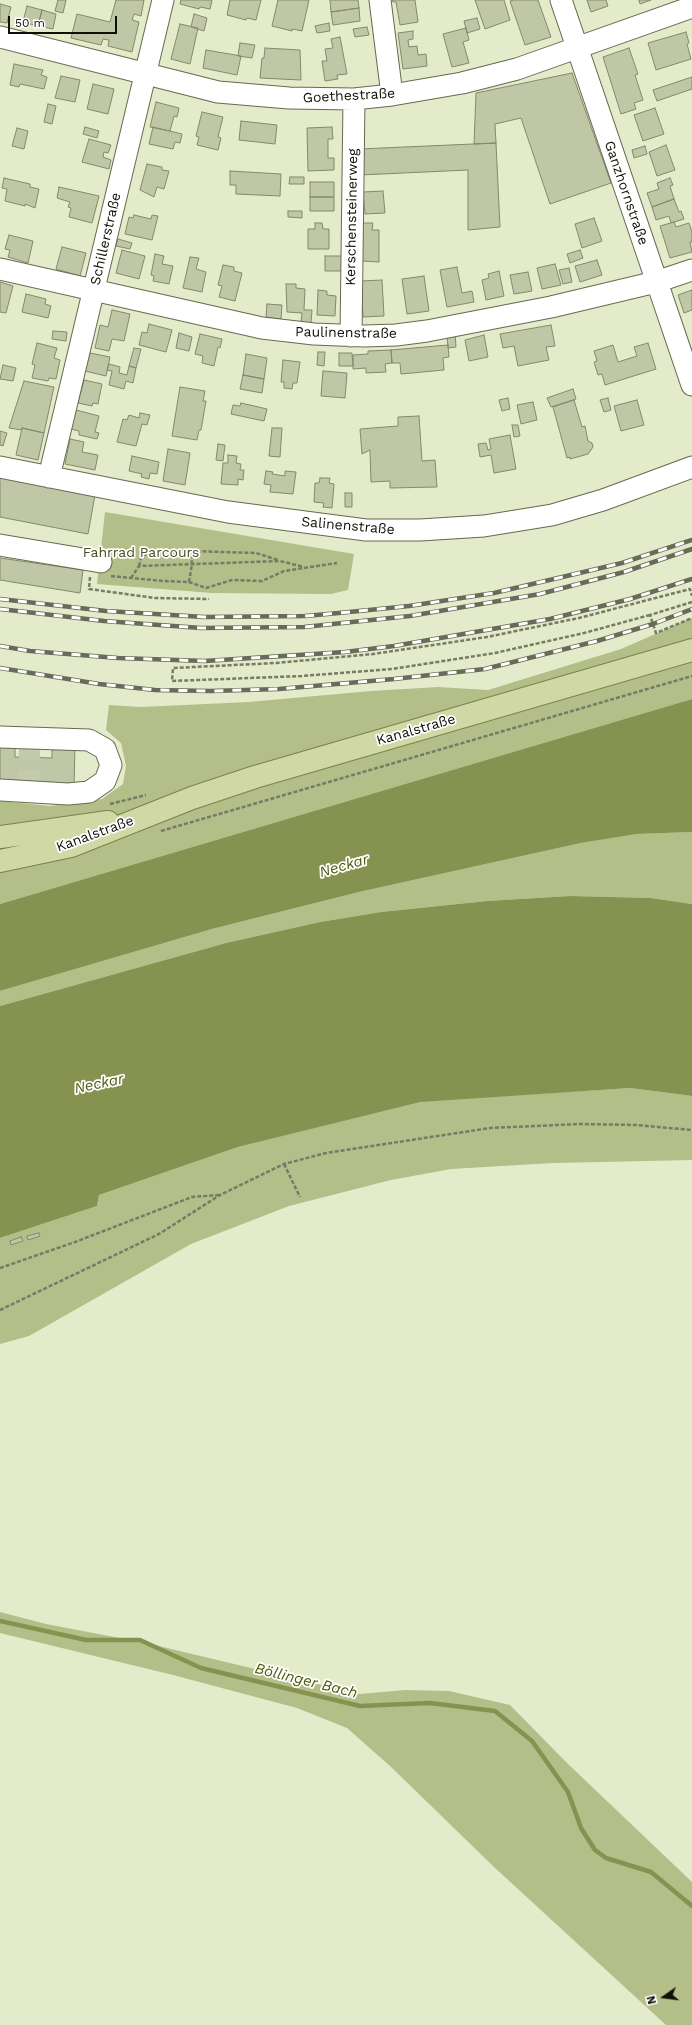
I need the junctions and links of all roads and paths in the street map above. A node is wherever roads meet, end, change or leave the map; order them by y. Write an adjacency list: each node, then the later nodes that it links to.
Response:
1 (163, 0): 7 (street, Schillerstraße)
2 (380, 0): 8 (street)
3 (561, 0): 6 (street, Ganzhornstraße)
4 (692, 7): 6 (street, Goethestraße)
5 (0, 37): 7 (street, Goethestraße)
6 (577, 47): 8 (street, Goethestraße); 12 (street, Ganzhornstraße)
7 (145, 75): 9 (street, Goethestraße); 13 (street, Schillerstraße)
8 (392, 95): 9 (street, Goethestraße)
9 (354, 99): 14 (street, Kerschensteinerweg)
10 (0, 269): 13 (street, Paulinenstraße)
11 (692, 270): 12 (street, Paulinenstraße)
12 (656, 282): 14 (street, Paulinenstraße); 15 (street, Ganzhornstraße)
13 (94, 290): 14 (street, Paulinenstraße); 18 (street, Schillerstraße)
14 (351, 336)
15 (692, 385)
16 (692, 467): 18 (street, Salinenstraße)
17 (0, 468): 18 (street, Salinenstraße)
18 (49, 477)
19 (0, 545): 21 (street)
20 (191, 551): 22 (path); 24 (path); 25 (path)
21 (96, 561): 27 (path); 30 (path)
22 (280, 561): 24 (path); 26 (path)
23 (337, 562): 26 (path)
24 (192, 564): 25 (path); 28 (path)
25 (139, 566): 27 (path)
26 (306, 567): 28 (path)
27 (131, 578): 28 (path)
28 (189, 582)
29 (692, 596): 32 (path)
30 (209, 599)
31 (692, 602): 32 (path)
32 (650, 615): 33 (path)
33 (692, 618)
34 (692, 650): 38 (main road, Kanalstraße)
35 (692, 676): 38 (path)
36 (0, 737): 37 (street)
37 (0, 790)
38 (150, 825): 39 (main road, Kanalstraße); 40 (main road, Kanalstraße)
39 (0, 837)
40 (0, 861)
41 (692, 1130): 42 (path)
42 (284, 1164): 43 (path); 44 (path)
43 (220, 1195): 45 (path); 46 (path)
44 (300, 1196)
45 (0, 1268)
46 (0, 1310)

